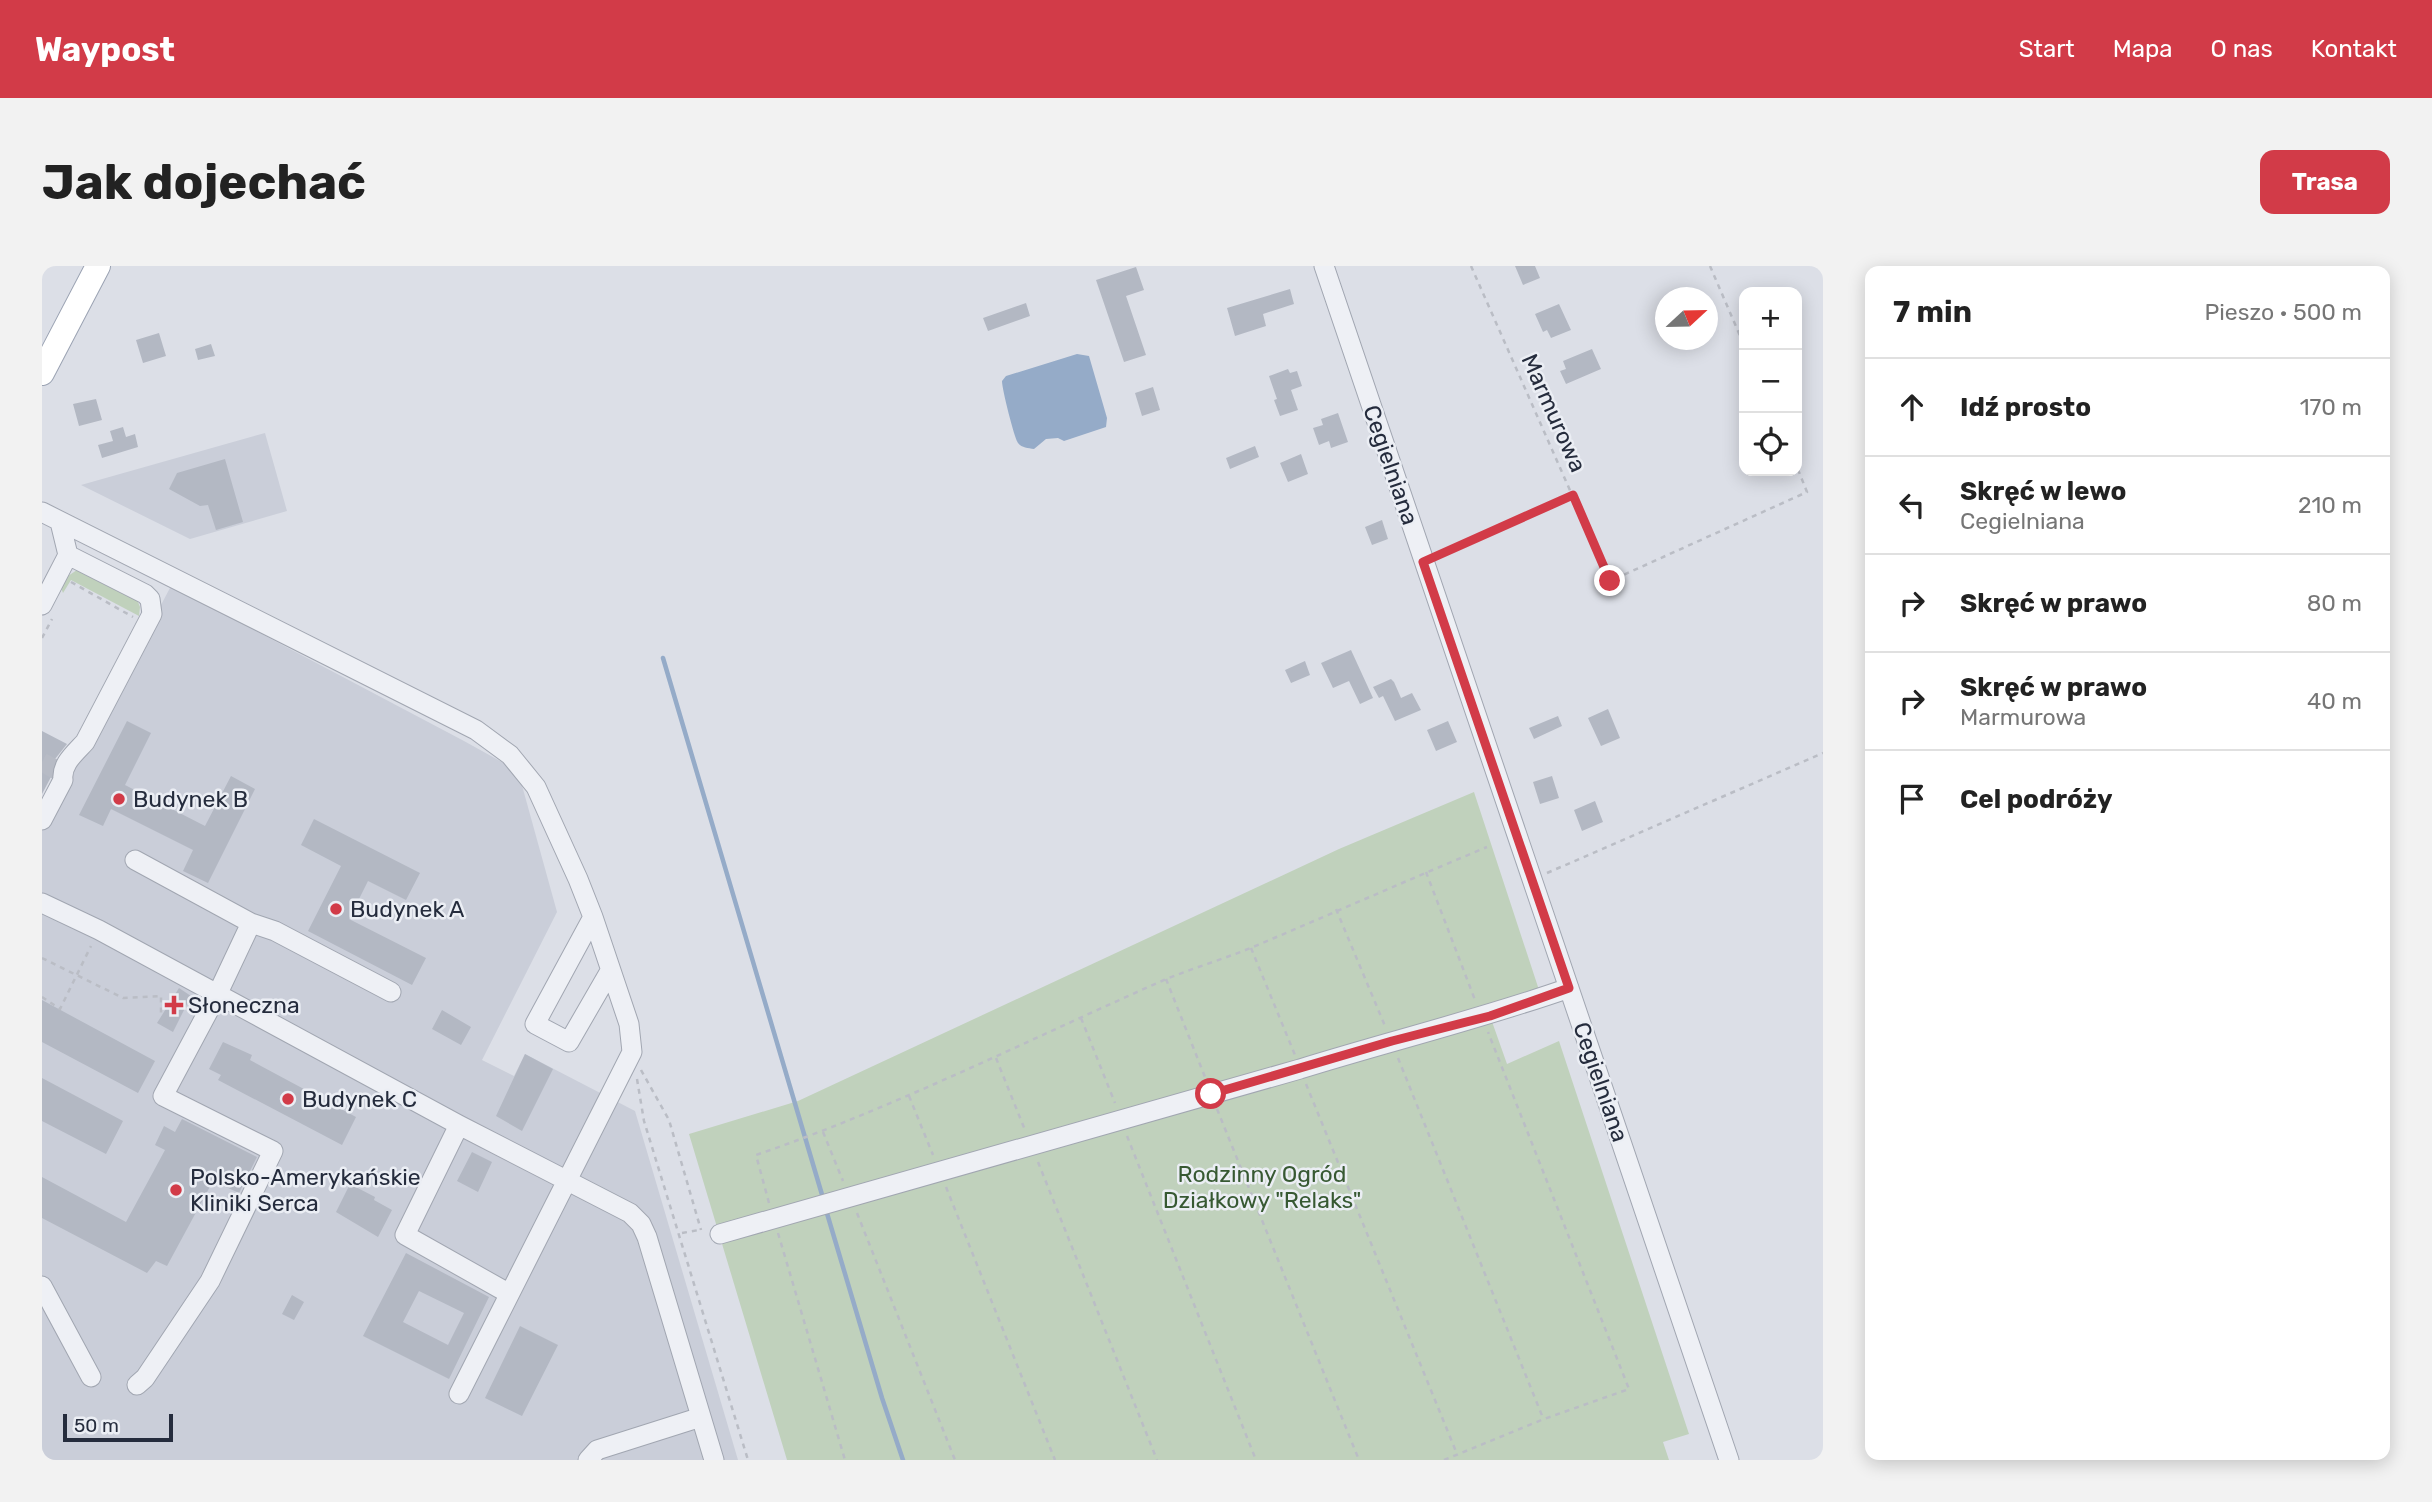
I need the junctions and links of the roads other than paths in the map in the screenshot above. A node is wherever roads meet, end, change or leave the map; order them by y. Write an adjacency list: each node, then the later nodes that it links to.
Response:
1 (97, 266): 3 (main road)
2 (1324, 266): 15 (street, Cegielniana)
3 (42, 373)
4 (42, 512): 5 (street)
5 (60, 522): 6 (street); 12 (street)
6 (68, 555): 7 (street); 9 (street)
7 (54, 583): 8 (street)
8 (49, 607)
9 (42, 820)
10 (135, 860): 13 (street)
11 (42, 902): 17 (street)
12 (593, 917): 14 (street); 14 (street)
13 (251, 923): 16 (street); 17 (street)
14 (610, 971): 19 (street)
15 (1569, 988): 20 (street); 29 (street, Cegielniana)
16 (391, 992)
17 (218, 993): 18 (street); 24 (street)
18 (459, 1125): 19 (street); 22 (street)
19 (567, 1179): 22 (street); 26 (street)
20 (710, 1232)
21 (42, 1286): 23 (street)
22 (508, 1293): 25 (street)
23 (91, 1377)
24 (137, 1385)
25 (458, 1394)
26 (701, 1417): 27 (street); 28 (street)
27 (588, 1460)
28 (713, 1460)
29 (1729, 1460)

